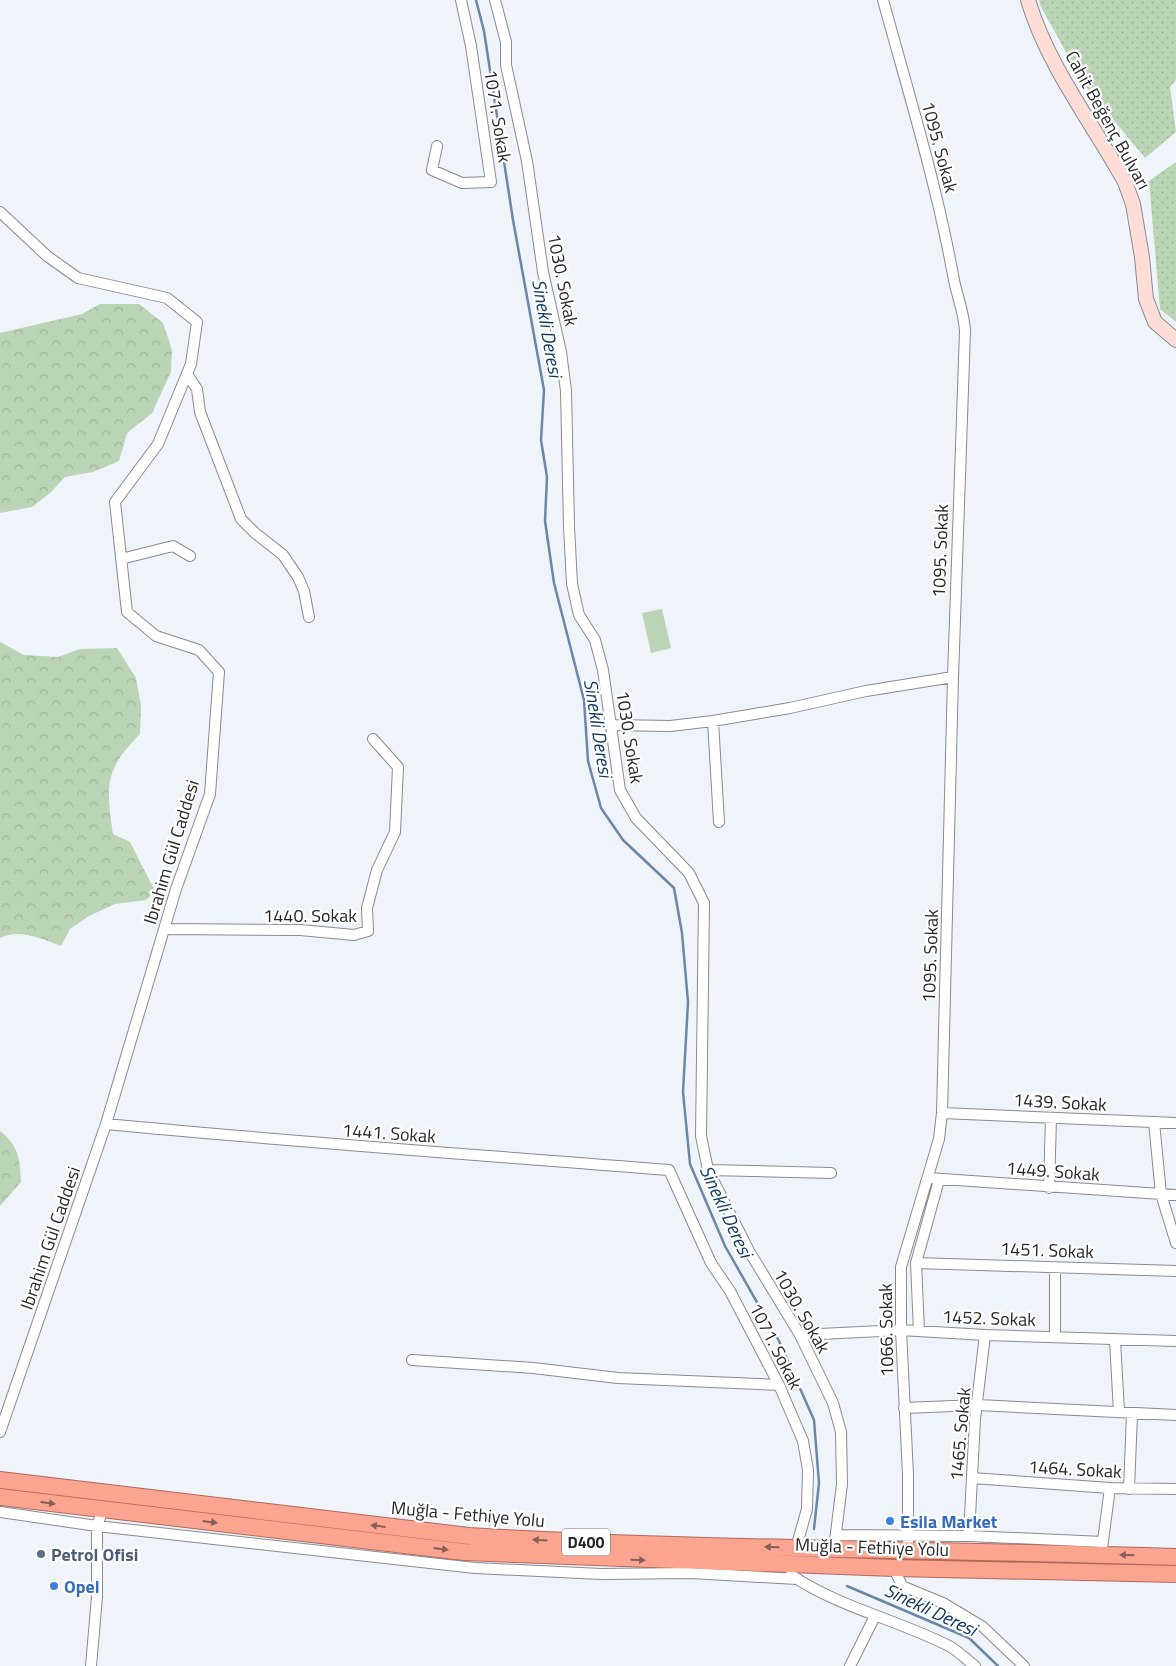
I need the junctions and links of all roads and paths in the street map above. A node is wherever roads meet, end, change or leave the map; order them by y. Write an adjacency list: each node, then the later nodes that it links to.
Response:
1 (461, 0): 5 (street, 1071. Sokak)
2 (495, 0): 14 (street, 1030. Sokak)
3 (883, 0): 12 (street, 1095. Sokak)
4 (1028, 0): 7 (main road, Cahit Beğenç Bulvarı)
5 (437, 146)
6 (0, 212): 8 (street, Ibrahim Gül Caddesi)
7 (1176, 340)
8 (187, 374): 10 (street, Ibrahim Gül Caddesi); 11 (street)
9 (190, 556): 10 (street)
10 (121, 559): 17 (street, Ibrahim Gül Caddesi)
11 (309, 617)
12 (953, 677): 13 (street); 18 (street, 1095. Sokak)
13 (713, 721): 14 (street); 16 (street)
14 (612, 725): 24 (street, 1030. Sokak)
15 (373, 738): 17 (street, 1440. Sokak)
16 (719, 822)
17 (165, 929): 22 (street, Ibrahim Gül Caddesi)
18 (942, 1113): 19 (street, 1439. Sokak); 26 (street, 1066. Sokak)
19 (1051, 1118): 20 (street, 1439. Sokak); 28 (street)
20 (1154, 1122): 21 (street, 1439. Sokak); 29 (street)
21 (1176, 1123)
22 (106, 1124): 23 (street, 1441. Sokak); 49 (street, Ibrahim Gül Caddesi)
23 (669, 1170): 43 (street, 1071. Sokak)
24 (708, 1170): 25 (street); 37 (street, 1030. Sokak)
25 (831, 1173)
26 (928, 1178): 27 (street, 1449. Sokak); 35 (street, 1066. Sokak)
27 (939, 1180): 28 (street, 1449. Sokak); 32 (street)
28 (1049, 1188): 29 (street, 1449. Sokak)
29 (1161, 1194): 30 (street, 1449. Sokak); 31 (street)
30 (1176, 1195)
31 (1176, 1243)
32 (916, 1263): 33 (street, 1451. Sokak); 36 (street)
33 (1055, 1267): 34 (street, 1451. Sokak); 39 (street)
34 (1176, 1271)
35 (901, 1330): 36 (street, 1452. Sokak); 37 (street, 1452. Sokak); 45 (street, 1066. Sokak)
36 (919, 1331): 38 (street, 1452. Sokak)
37 (800, 1335): 60 (street, 1030. Sokak)
38 (986, 1335): 39 (street, 1452. Sokak); 44 (street, 1465. Sokak)
39 (1055, 1337): 40 (street, 1452. Sokak)
40 (1115, 1340): 41 (street, 1452. Sokak); 46 (street)
41 (1176, 1341)
42 (412, 1360): 43 (street)
43 (779, 1385): 62 (street, 1071. Sokak)
44 (978, 1405): 45 (street); 46 (street); 50 (street, 1465. Sokak)
45 (904, 1408): 61 (street, 1066. Sokak)
46 (1119, 1412): 47 (street)
47 (1132, 1414): 48 (street); 53 (street)
48 (1176, 1415)
49 (0, 1432)
50 (972, 1478): 52 (street, 1464. Sokak); 59 (street, 1465. Sokak)
51 (0, 1480): 62 (highway, Muğla - Fethiye Yolu / D400, one-way to 51)
52 (1110, 1488): 53 (street, 1464. Sokak); 63 (street)
53 (1129, 1488): 54 (street, 1464. Sokak)
54 (1176, 1490)
55 (0, 1497): 56 (highway, Muğla - Fethiye Yolu / D400, one-way to 56)
56 (103, 1509): 58 (street); 66 (highway, Muğla - Fethiye Yolu / D400, one-way to 66)
57 (0, 1512): 58 (street)
58 (97, 1526): 66 (street); 71 (street)
59 (969, 1536): 61 (street); 63 (street)
60 (835, 1542): 61 (highway, Muğla - Fethiye Yolu / D400); 62 (highway, Muğla - Fethiye Yolu / D400)
61 (908, 1544): 63 (highway, Muğla - Fethiye Yolu / D400)
62 (796, 1548)
63 (1102, 1548): 64 (highway, Muğla - Fethiye Yolu / D400, one-way to 63)
64 (1176, 1557)
65 (776, 1564): 66 (highway, Muğla - Fethiye Yolu / D400, one-way to 65); 67 (highway, Muğla - Fethiye Yolu / D400); 69 (street)
66 (602, 1566): 69 (street)
67 (894, 1568): 68 (highway, Muğla - Fethiye Yolu / D400); 74 (street)
68 (1176, 1574)
69 (797, 1579): 70 (street)
70 (875, 1616): 72 (street); 73 (street)
71 (91, 1666)
72 (850, 1666)
73 (975, 1666)
74 (1024, 1666)

